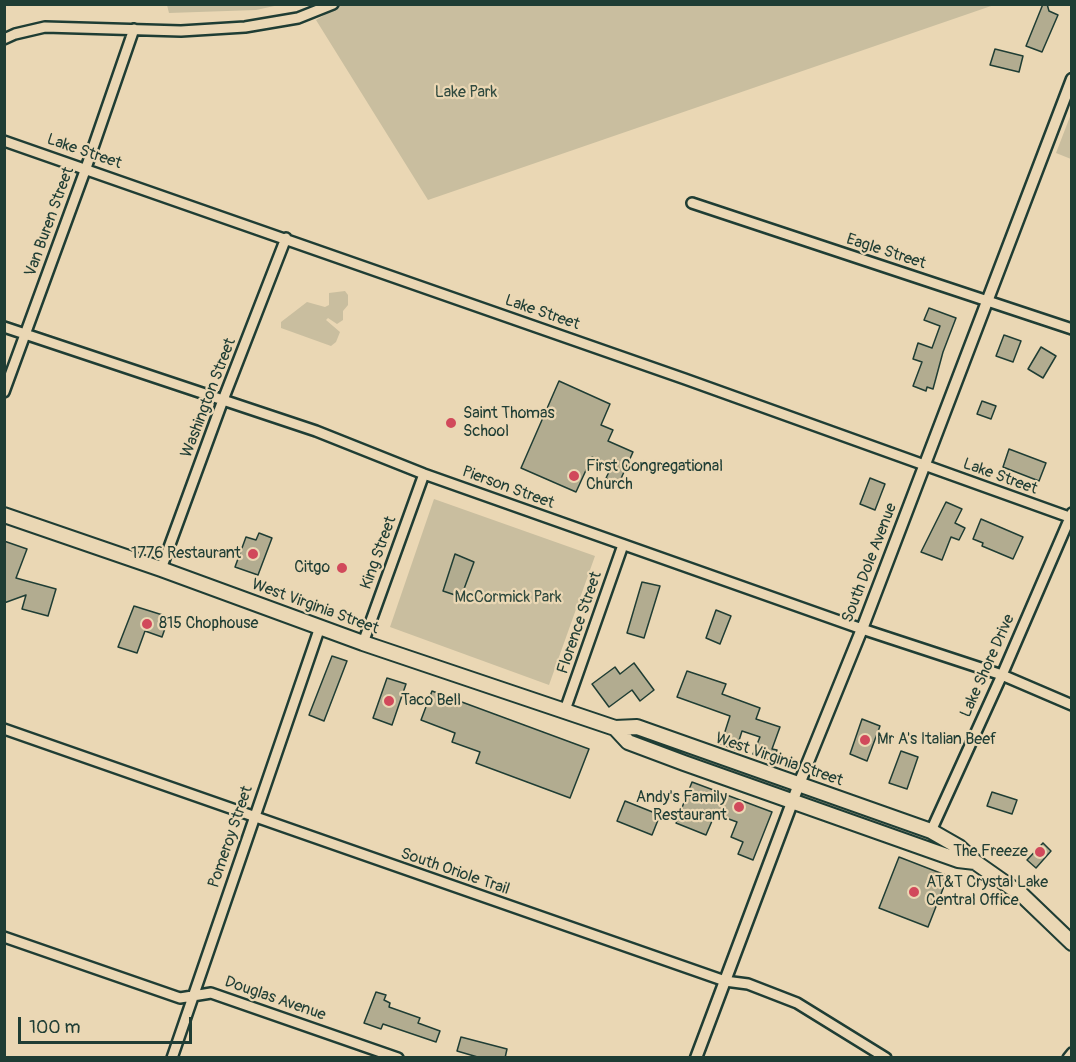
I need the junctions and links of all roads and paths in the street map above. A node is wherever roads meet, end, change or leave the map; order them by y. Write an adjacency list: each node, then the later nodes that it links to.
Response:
1 (333, 4): 2 (street)
2 (134, 29): 3 (street); 6 (street, Van Buren Street)
3 (4, 39)
4 (1071, 79): 9 (street, South Dole Avenue)
5 (4, 141): 6 (street, Lake Street)
6 (86, 168): 8 (street, Lake Street); 12 (street, Van Buren Street)
7 (692, 203): 9 (street, Eagle Street)
8 (286, 238): 14 (street, Washington Street); 15 (street, Lake Street)
9 (987, 301): 11 (street, Eagle Street); 15 (street, South Dole Avenue)
10 (4, 327): 12 (street, Pierson Street)
11 (1071, 329)
12 (24, 334): 13 (street, Van Buren Street); 14 (street, Pierson Street)
13 (4, 392)
14 (223, 400): 16 (street, Pierson Street); 20 (street, Washington Street)
15 (923, 465): 18 (street, Lake Street); 22 (street, South Dole Avenue)
16 (424, 474): 19 (street, Pierson Street); 23 (street, King Street)
17 (4, 515): 20 (main road, West Virginia Street)
18 (1070, 515): 24 (street, Lake Shore Drive)
19 (623, 545): 22 (street, Pierson Street); 26 (street, Florence Street)
20 (161, 569): 21 (main road, West Virginia Street)
21 (320, 627): 23 (main road, West Virginia Street); 33 (street, Pomeroy Street)
22 (862, 629): 24 (street, Pierson Street); 31 (street, South Dole Avenue)
23 (363, 643): 26 (main road, West Virginia Street)
24 (1002, 675): 25 (street, Pierson Street); 34 (street, Lake Shore Drive)
25 (1071, 705)
26 (565, 710): 27 (main road, West Virginia Street)
27 (615, 728): 29 (main road, West Virginia Street); 30 (main road, West Virginia Street)
28 (4, 729): 33 (street, South Oriole Trail)
29 (690, 746): 30 (main road); 31 (main road, West Virginia Street)
30 (684, 763): 32 (main road, West Virginia Street)
31 (800, 784): 32 (street, South Dole Avenue); 34 (main road, West Virginia Street)
32 (793, 802): 35 (main road, West Virginia Street); 38 (street, South Dole Avenue)
33 (254, 818): 38 (street, South Oriole Trail); 39 (street, Pomeroy Street)
34 (931, 831): 35 (main road, West Virginia Street)
35 (975, 862): 37 (main road, West Virginia Street)
36 (4, 937): 39 (street, Douglas Avenue)
37 (1071, 943)
38 (725, 981): 40 (street, South Oriole Trail); 44 (street, South Dole Avenue)
39 (194, 995): 42 (street, Pomeroy Street); 43 (street, Douglas Avenue)
40 (872, 1047): 45 (street); 46 (street, South Oriole Trail)
41 (1071, 1053): 47 (street)
42 (172, 1058)
43 (398, 1058)
44 (696, 1058)
45 (867, 1058)
46 (886, 1058)
47 (1068, 1058)

